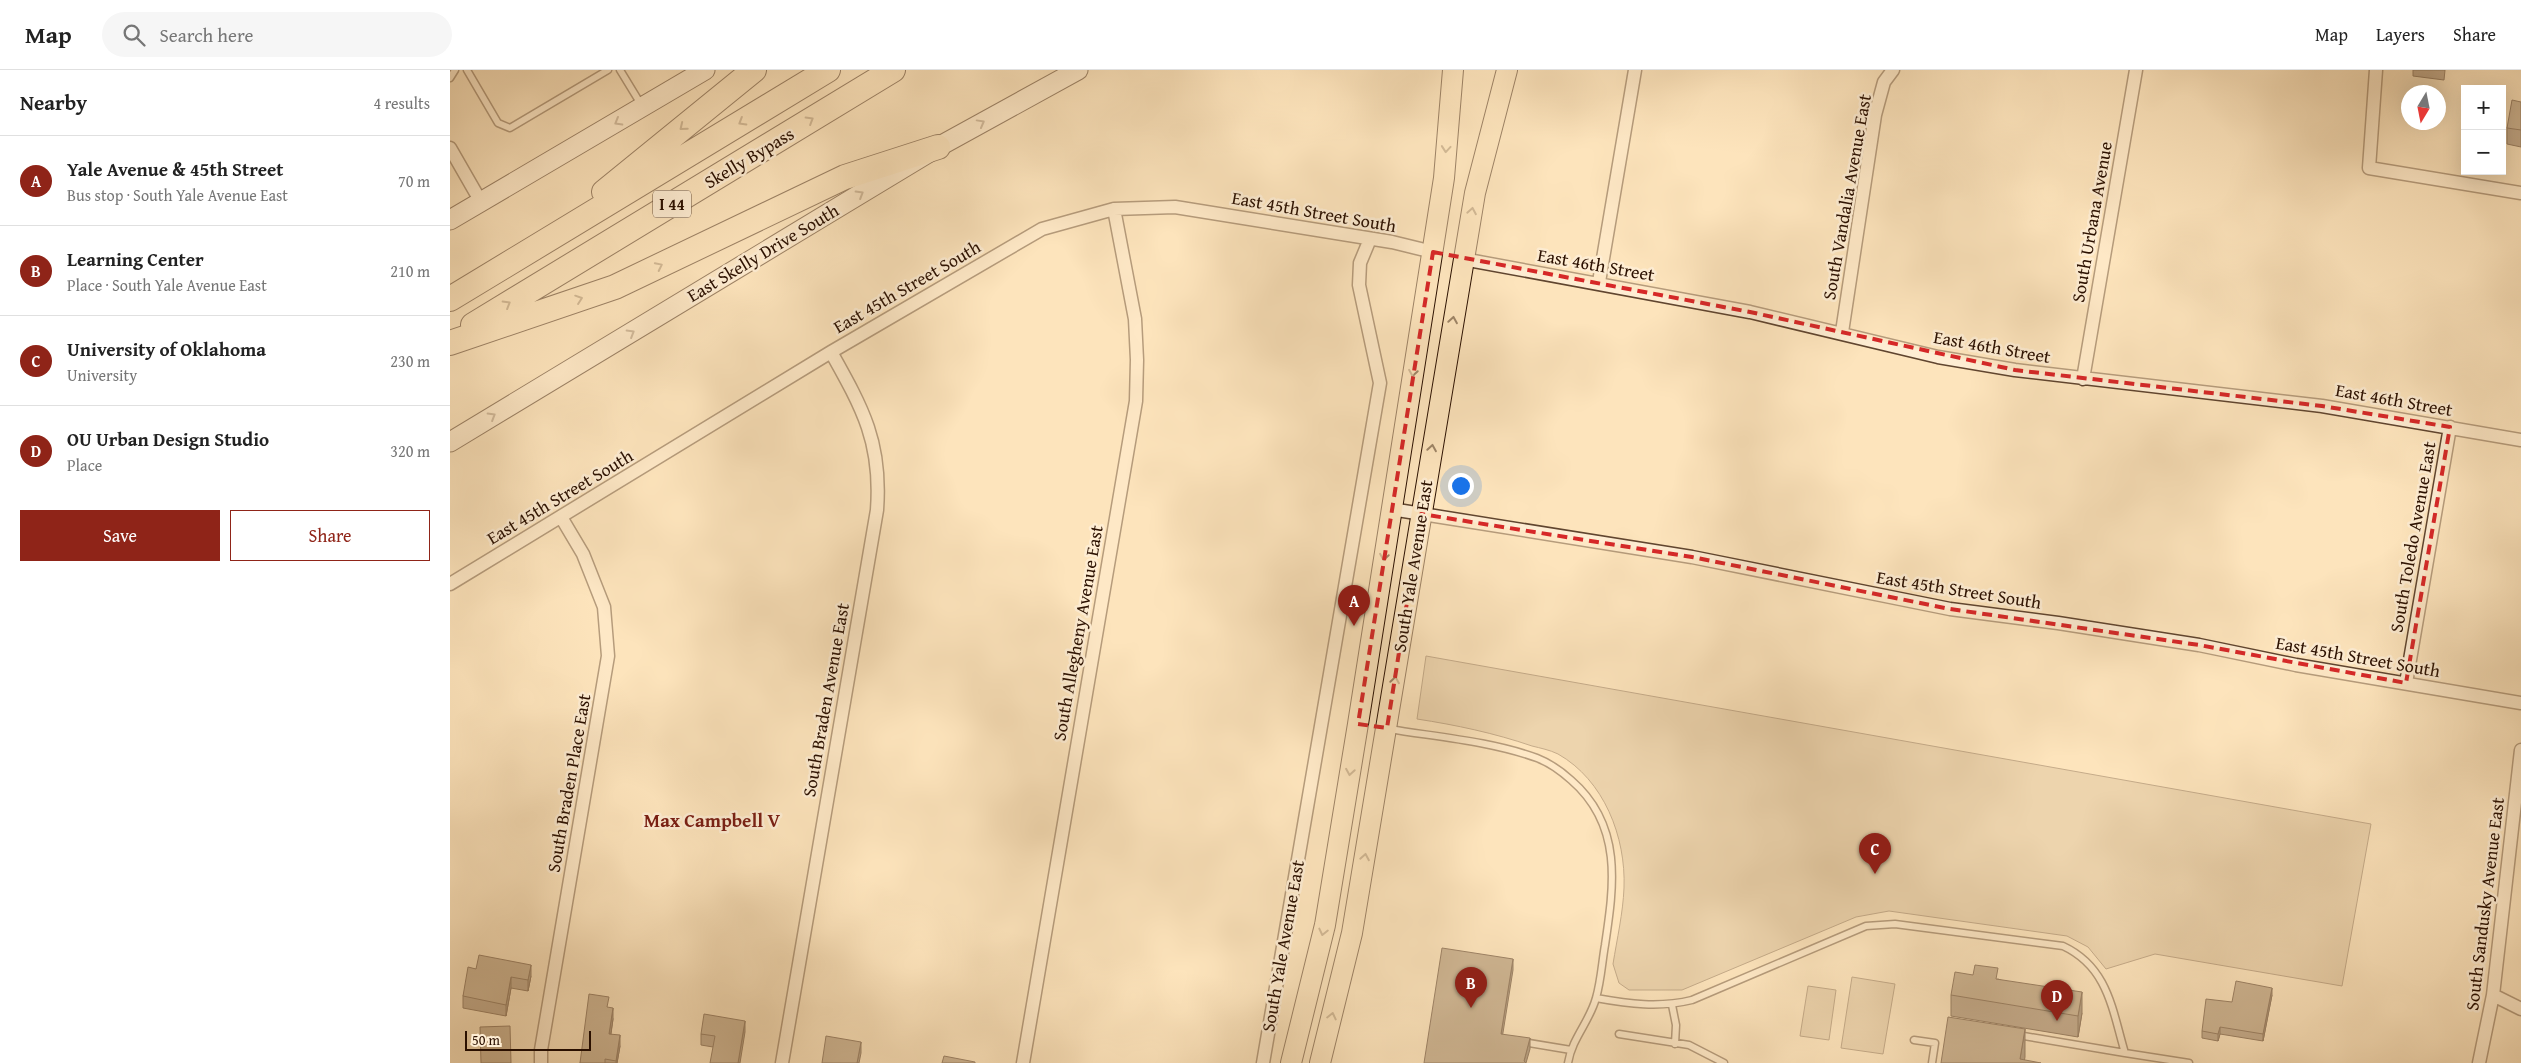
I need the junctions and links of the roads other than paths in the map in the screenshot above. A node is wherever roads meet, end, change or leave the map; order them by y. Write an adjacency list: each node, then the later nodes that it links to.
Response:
1 (455, 70): 16 (lane)
2 (467, 70): 3 (lane)
3 (608, 70)
4 (620, 70): 17 (lane)
5 (705, 70): 17 (main road)
6 (754, 70): 25 (highway, one-way to 25)
7 (828, 70): 25 (highway, Skelly Bypass / I 44, one-way to 25)
8 (893, 70): 31 (highway, Skelly Bypass / I 44, one-way to 8)
9 (1078, 70): 18 (main road, East Skelly Drive South, one-way to 9)
10 (1453, 70): 26 (main road, South Yale Avenue East, one-way to 26)
11 (1507, 70): 27 (main road, South Yale Avenue East, one-way to 11)
12 (1635, 70): 28 (street)
13 (1893, 70): 30 (street, South Vandalia Avenue East)
14 (2136, 70): 34 (street, South Urbana Avenue)
15 (2376, 70): 20 (street)
16 (450, 78)
17 (642, 107): 21 (main road, one-way to 21)
18 (938, 147): 32 (highway, one-way to 18); 37 (main road, East Skelly Drive South, one-way to 18)
19 (450, 148): 21 (street)
20 (2521, 193)
21 (481, 202): 23 (main road)
22 (1114, 209): 24 (street, East 45th Street South); 33 (street, East 45th Street South); 60 (street, South Allegheny Avenue East)
23 (450, 220)
24 (1370, 239): 26 (street, East 45th Street South); 61 (street, South Yale Avenue East)
25 (537, 246): 29 (highway, Skelly Bypass / I 44)
26 (1433, 252): 27 (main road); 38 (main road, South Yale Avenue East, one-way to 38)
27 (1463, 259): 28 (street, East 46th Street); 39 (main road, South Yale Avenue East, one-way to 27)
28 (1599, 282): 30 (street, East 46th Street)
29 (450, 299)
30 (1842, 332): 34 (street, East 46th Street)
31 (450, 338)
32 (450, 343)
33 (831, 352): 40 (street, East 45th Street South); 59 (street, South Braden Avenue East)
34 (2083, 379): 35 (street, East 46th Street)
35 (2450, 427): 36 (street, East 46th Street); 42 (street, South Toledo Avenue East)
36 (2521, 440)
37 (450, 442)
38 (1391, 509): 39 (street, East 45th Street South); 44 (main road, South Yale Avenue East, one-way to 44)
39 (1421, 514): 42 (street, East 45th Street South); 45 (main road, South Yale Avenue East, one-way to 39)
40 (561, 517): 41 (street, East 45th Street South); 58 (street, South Braden Place East)
41 (450, 584)
42 (2406, 683): 43 (street, East 45th Street South)
43 (2521, 703)
44 (1358, 724): 45 (main road); 62 (main road, South Yale Avenue East, one-way to 62)
45 (1387, 728): 48 (lane); 63 (main road, South Yale Avenue East, one-way to 45)
46 (2521, 750): 47 (street, South Sandusky Avenue East)
47 (2493, 995): 50 (street); 68 (street, South Sandusky Avenue East)
48 (1596, 998): 49 (lane); 56 (lane)
49 (1672, 1005): 55 (lane); 57 (lane)
50 (2521, 1009)
51 (1619, 1034): 55 (lane)
52 (2010, 1034): 57 (lane)
53 (1914, 1040): 66 (lane)
54 (1519, 1041): 56 (lane)
55 (1675, 1044): 65 (lane)
56 (1571, 1050): 64 (lane)
57 (2125, 1053): 67 (lane)
58 (541, 1063)
59 (782, 1063)
60 (1023, 1063)
61 (1263, 1063)
62 (1291, 1063)
63 (1320, 1063)
64 (1568, 1063)
65 (1724, 1063)
66 (1932, 1063)
67 (2189, 1063)
68 (2479, 1063)

